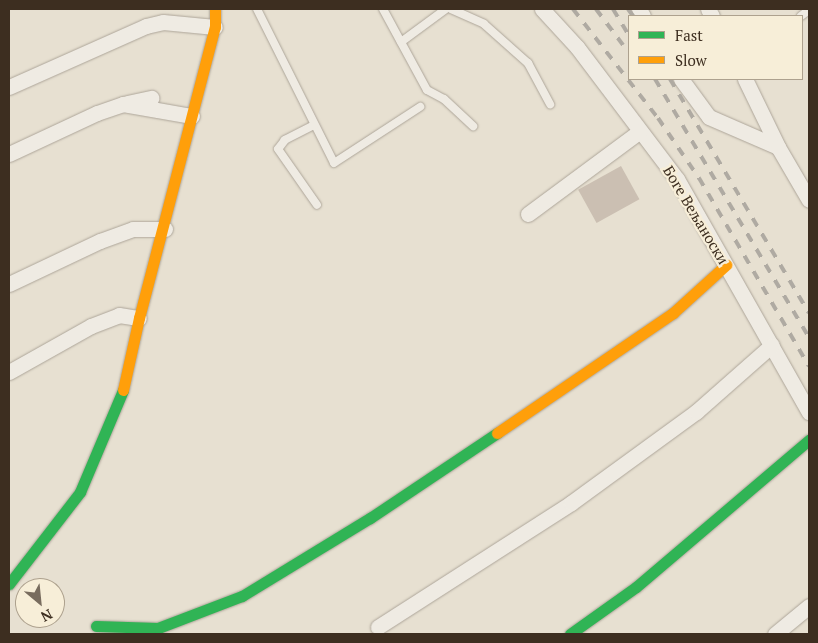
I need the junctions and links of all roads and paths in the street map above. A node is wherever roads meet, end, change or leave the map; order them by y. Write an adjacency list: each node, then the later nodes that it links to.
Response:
1 (215, 9): 7 (street)
2 (257, 9): 17 (lane)
3 (383, 9): 8 (lane)
4 (446, 9): 8 (lane)
5 (451, 9): 14 (lane)
6 (542, 9): 19 (street, Боге Вељаноски)
7 (215, 28): 11 (street); 16 (street)
8 (401, 42): 18 (lane)
9 (682, 80): 20 (street)
10 (744, 80): 20 (street)
11 (9, 87)
12 (151, 98): 13 (street)
13 (123, 104): 16 (street); 21 (street)
14 (550, 104)
15 (420, 108): 17 (lane)
16 (192, 116): 25 (street)
17 (314, 124): 23 (lane)
18 (473, 126)
19 (640, 131): 24 (street); 26 (street, Боге Вељаноски)
20 (778, 147): 22 (street)
21 (9, 154)
22 (809, 200)
23 (317, 205)
24 (528, 214)
25 (165, 228): 27 (street); 28 (street)
26 (726, 265): 29 (street, Боге Вељаноски); 37 (street)
27 (9, 284)
28 (140, 318): 30 (street); 33 (street)
29 (772, 344): 31 (street, Боге Вељаноски); 36 (street)
30 (9, 372)
31 (809, 412)
32 (809, 440): 38 (street)
33 (9, 584)
34 (809, 606): 39 (street)
35 (96, 626): 37 (street)
36 (378, 626)
37 (158, 631)
38 (570, 634)
39 (775, 634)

